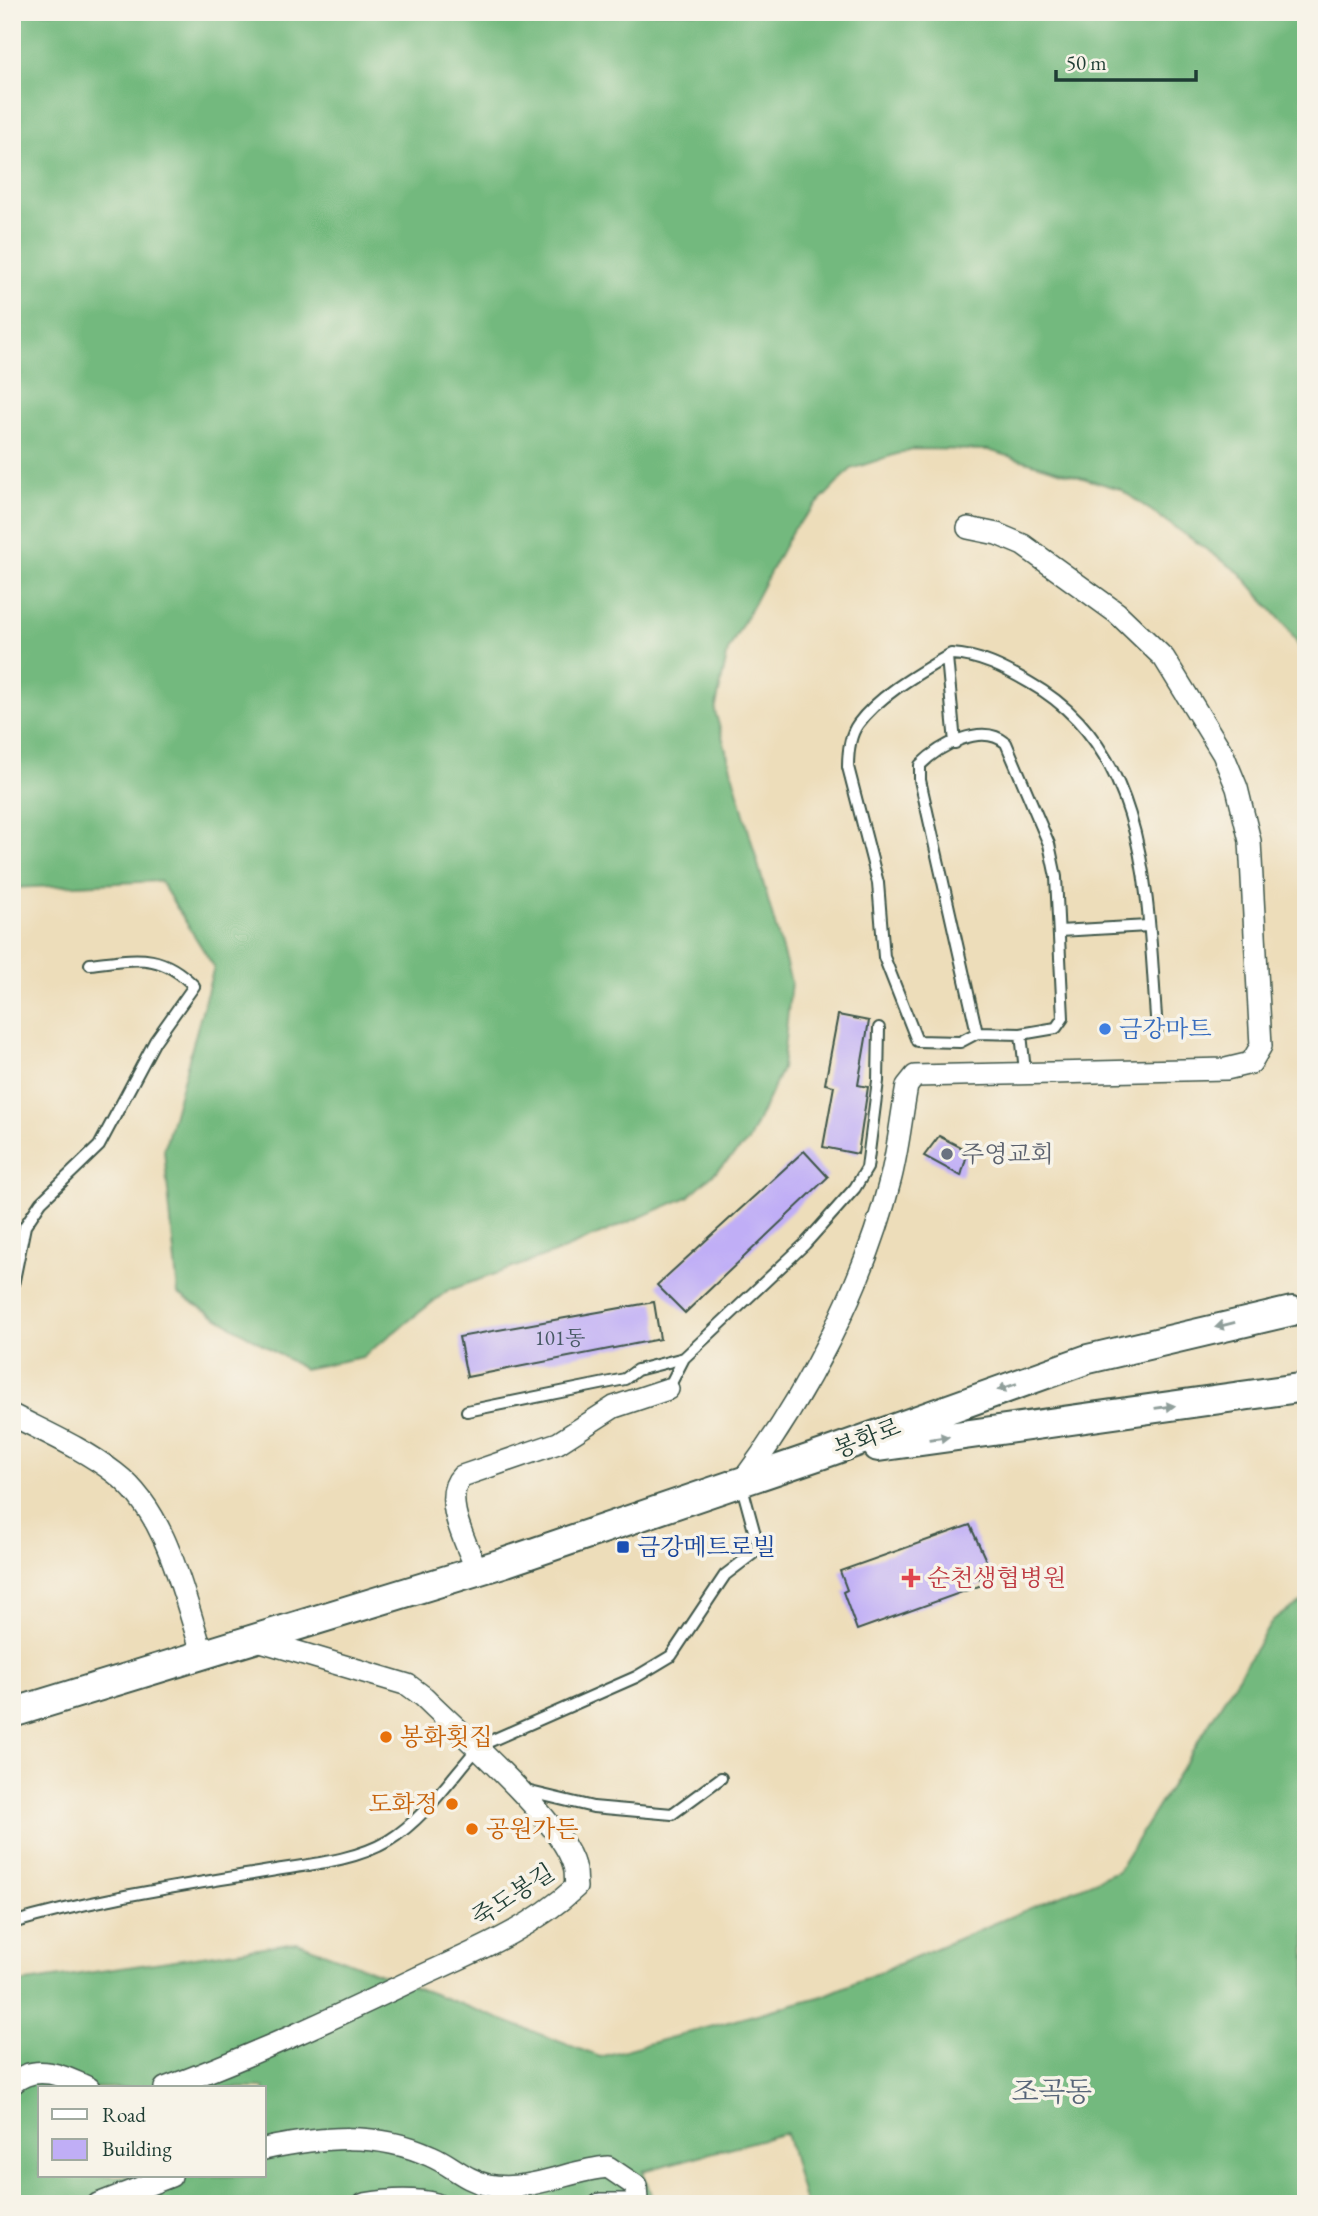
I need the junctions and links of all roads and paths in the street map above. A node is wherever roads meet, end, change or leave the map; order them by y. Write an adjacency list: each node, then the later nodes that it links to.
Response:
1 (968, 528): 11 (street)
2 (947, 657): 3 (lane); 4 (lane); 9 (lane)
3 (955, 743): 5 (lane); 9 (lane)
4 (1148, 926): 5 (lane); 8 (lane)
5 (1059, 931): 10 (lane)
6 (90, 964): 12 (lane)
7 (879, 1028): 14 (lane)
8 (1157, 1030)
9 (978, 1033): 10 (lane)
10 (1021, 1034): 11 (lane)
11 (1024, 1071): 20 (street)
12 (12, 1290)
13 (1292, 1311): 19 (main road, 봉화로, one-way to 19)
14 (684, 1358): 16 (lane); 17 (lane)
15 (1306, 1387): 19 (main road, 봉화로, one-way to 15)
16 (668, 1389): 21 (street)
17 (467, 1410)
18 (12, 1415): 23 (street)
19 (823, 1454): 20 (main road)
20 (741, 1483): 21 (main road); 25 (lane)
21 (477, 1571): 22 (main road)
22 (254, 1639): 23 (main road); 25 (street, 죽도봉길)
23 (203, 1655): 24 (main road)
24 (12, 1713)
25 (477, 1749): 27 (street, 죽도봉길); 28 (lane)
26 (721, 1778): 27 (lane)
27 (516, 1789): 31 (street, 죽도봉길)
28 (12, 1923)
29 (12, 2084): 30 (street)
30 (84, 2086)
31 (170, 2086)
32 (266, 2149): 38 (street)
33 (166, 2178): 34 (street)
34 (98, 2204)
35 (364, 2204): 36 (street)
36 (436, 2204)
37 (600, 2204): 38 (street)
38 (633, 2204)

